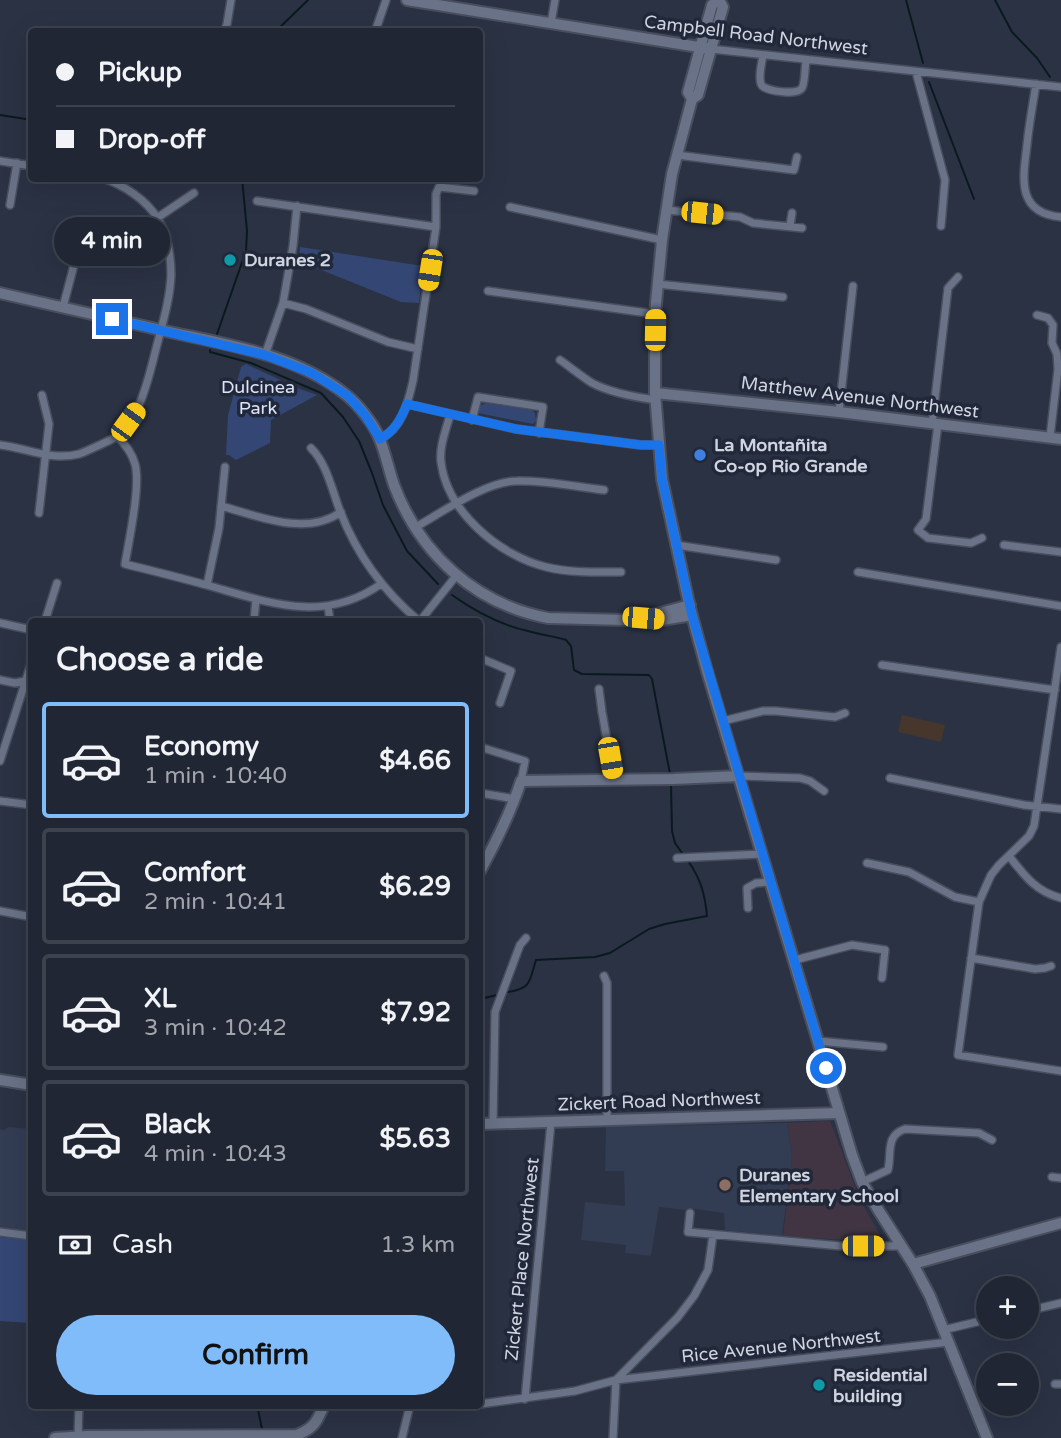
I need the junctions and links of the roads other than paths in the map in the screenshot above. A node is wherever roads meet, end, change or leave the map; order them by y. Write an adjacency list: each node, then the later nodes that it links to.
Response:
1 (231, 0): 7 (street)
2 (386, 0): 8 (street)
3 (407, 0): 6 (street, Campbell Road Northwest)
4 (555, 0): 6 (street)
5 (719, 0): 9 (street)
6 (551, 23): 9 (street, Campbell Road Northwest)
7 (225, 28)
8 (376, 28)
9 (706, 48): 10 (street, Campbell Road Northwest); 15 (street)
10 (763, 55): 11 (street, Campbell Road Northwest); 11 (street)
11 (806, 60): 12 (street, Campbell Road Northwest)
12 (916, 72): 13 (street, Campbell Road Northwest); 32 (street)
13 (1036, 84): 14 (street, Campbell Road Northwest); 29 (street)
14 (1061, 87)
15 (677, 155): 16 (street); 27 (street)
16 (797, 157)
17 (0, 161): 18 (street)
18 (17, 163): 19 (street); 24 (street)
19 (28, 165)
20 (113, 182): 30 (street)
21 (474, 191): 33 (street)
22 (194, 193): 30 (street)
23 (257, 201): 25 (street)
24 (10, 205)
25 (297, 206): 33 (street); 43 (street)
26 (510, 207): 35 (street)
27 (666, 209): 31 (street); 35 (street)
28 (792, 213): 31 (street)
29 (1061, 217)
30 (157, 218): 47 (street)
31 (790, 226): 34 (street)
32 (941, 226)
33 (436, 227): 48 (street)
34 (802, 228)
35 (662, 240): 38 (street)
36 (74, 265): 44 (street)
37 (958, 277): 57 (street)
38 (657, 284): 42 (street); 45 (street)
39 (853, 286): 54 (street)
40 (488, 291): 45 (street)
41 (0, 293): 44 (street)
42 (783, 298)
43 (283, 303): 48 (street); 49 (street)
44 (63, 307): 47 (street)
45 (655, 314): 52 (street)
46 (1038, 315): 60 (street)
47 (161, 330): 49 (street); 59 (street)
48 (418, 349): 53 (street)
49 (265, 355): 61 (street)
50 (560, 360): 52 (street, Matthew Avenue Northwest)
51 (42, 395): 65 (street)
52 (656, 396): 54 (street, Matthew Avenue Northwest); 63 (street)
53 (407, 404): 55 (street); 61 (street)
54 (839, 412): 57 (street, Matthew Avenue Northwest)
55 (450, 415): 56 (street); 68 (street)
56 (472, 420): 58 (street); 58 (street)
57 (935, 424): 60 (street, Matthew Avenue Northwest); 73 (street)
58 (539, 433): 63 (street)
59 (117, 436): 65 (street); 83 (street)
60 (1055, 438)
61 (380, 439): 72 (street)
62 (0, 445): 65 (street)
63 (659, 445): 74 (street)
64 (311, 448): 70 (street)
65 (46, 456): 71 (street)
66 (225, 467): 69 (street)
67 (604, 490): 68 (street)
68 (457, 504): 72 (street); 78 (street)
69 (221, 506): 70 (street); 83 (street)
70 (341, 512): 82 (street)
71 (39, 513)
72 (414, 528): 80 (street)
73 (982, 538)
74 (676, 545): 77 (street); 87 (street)
75 (1004, 545): 76 (street)
76 (1061, 552)
77 (776, 560)
78 (621, 572)
79 (858, 572): 86 (street)
80 (456, 576): 87 (street); 92 (street)
81 (57, 583): 88 (street)
82 (382, 584): 85 (street); 91 (street)
83 (207, 585): 84 (street)
84 (256, 599): 85 (street); 89 (street)
85 (328, 606): 90 (street)
86 (1061, 606)
87 (691, 610): 104 (street)
88 (46, 618)
89 (254, 618)
90 (330, 618)
91 (415, 618)
92 (421, 618)
93 (0, 623): 94 (street)
94 (28, 629)
95 (1061, 647): 101 (street)
96 (483, 659): 102 (street)
97 (883, 665): 101 (street)
98 (0, 680): 99 (street)
99 (28, 681): 106 (street)
100 (599, 689): 109 (street)
101 (1055, 690): 116 (street)
102 (500, 703)
103 (845, 713): 104 (street)
104 (723, 721): 107 (street)
105 (483, 748): 110 (street)
106 (0, 761)
107 (739, 776): 109 (street); 111 (street); 118 (street)
108 (890, 778): 116 (street)
109 (614, 780): 110 (street)
110 (521, 781): 113 (street)
111 (824, 791)
112 (483, 794): 113 (street)
113 (515, 799): 122 (street)
114 (0, 801): 115 (street)
115 (28, 804)
116 (1038, 807): 117 (street); 119 (street)
117 (1061, 809)
118 (762, 854): 120 (street); 123 (street)
119 (1009, 856): 124 (street); 125 (street)
120 (677, 859)
121 (867, 863): 125 (street)
122 (483, 866)
123 (770, 882): 126 (street); 131 (street)
124 (1061, 898)
125 (979, 902): 130 (street)
126 (747, 908)
127 (0, 911): 128 (street)
128 (28, 915)
129 (526, 938): 144 (street)
130 (971, 958): 132 (street); 137 (street)
131 (795, 960): 134 (street); 135 (street)
132 (1052, 966)
133 (604, 976): 141 (street)
134 (881, 978)
135 (818, 1041): 136 (street); 140 (street)
136 (883, 1047)
137 (1061, 1071)
138 (0, 1080): 139 (street)
139 (28, 1084)
140 (839, 1113): 141 (street, Zickert Road Northwest); 148 (street)
141 (607, 1120): 142 (street, Zickert Road Northwest)
142 (551, 1122): 144 (street, Zickert Road Northwest); 162 (street, Zickert Place Northwest)
143 (483, 1124): 144 (street, Zickert Road Northwest)
144 (494, 1124)
145 (992, 1140): 148 (street)
146 (1052, 1177): 147 (street)
147 (1061, 1178)
148 (862, 1181): 154 (street)
149 (690, 1213): 152 (street)
150 (1061, 1223): 155 (street)
151 (0, 1233): 153 (street)
152 (713, 1235): 154 (street); 161 (street)
153 (28, 1236)
154 (901, 1246): 155 (street)
155 (913, 1265): 159 (street)
156 (1061, 1303): 157 (street)
157 (1039, 1308)
158 (976, 1323): 159 (street)
159 (943, 1330): 160 (street)
160 (949, 1342): 161 (street, Rice Avenue Northwest); 171 (street)
161 (616, 1380): 162 (street, Rice Avenue Northwest); 170 (street)
162 (524, 1399): 163 (street, Rice Avenue Northwest)
163 (483, 1404)
164 (79, 1409): 167 (street)
165 (322, 1409): 167 (street)
166 (409, 1409): 169 (street)
167 (78, 1436): 168 (street)
168 (55, 1438)
169 (402, 1438)
170 (613, 1438)
171 (988, 1438)

